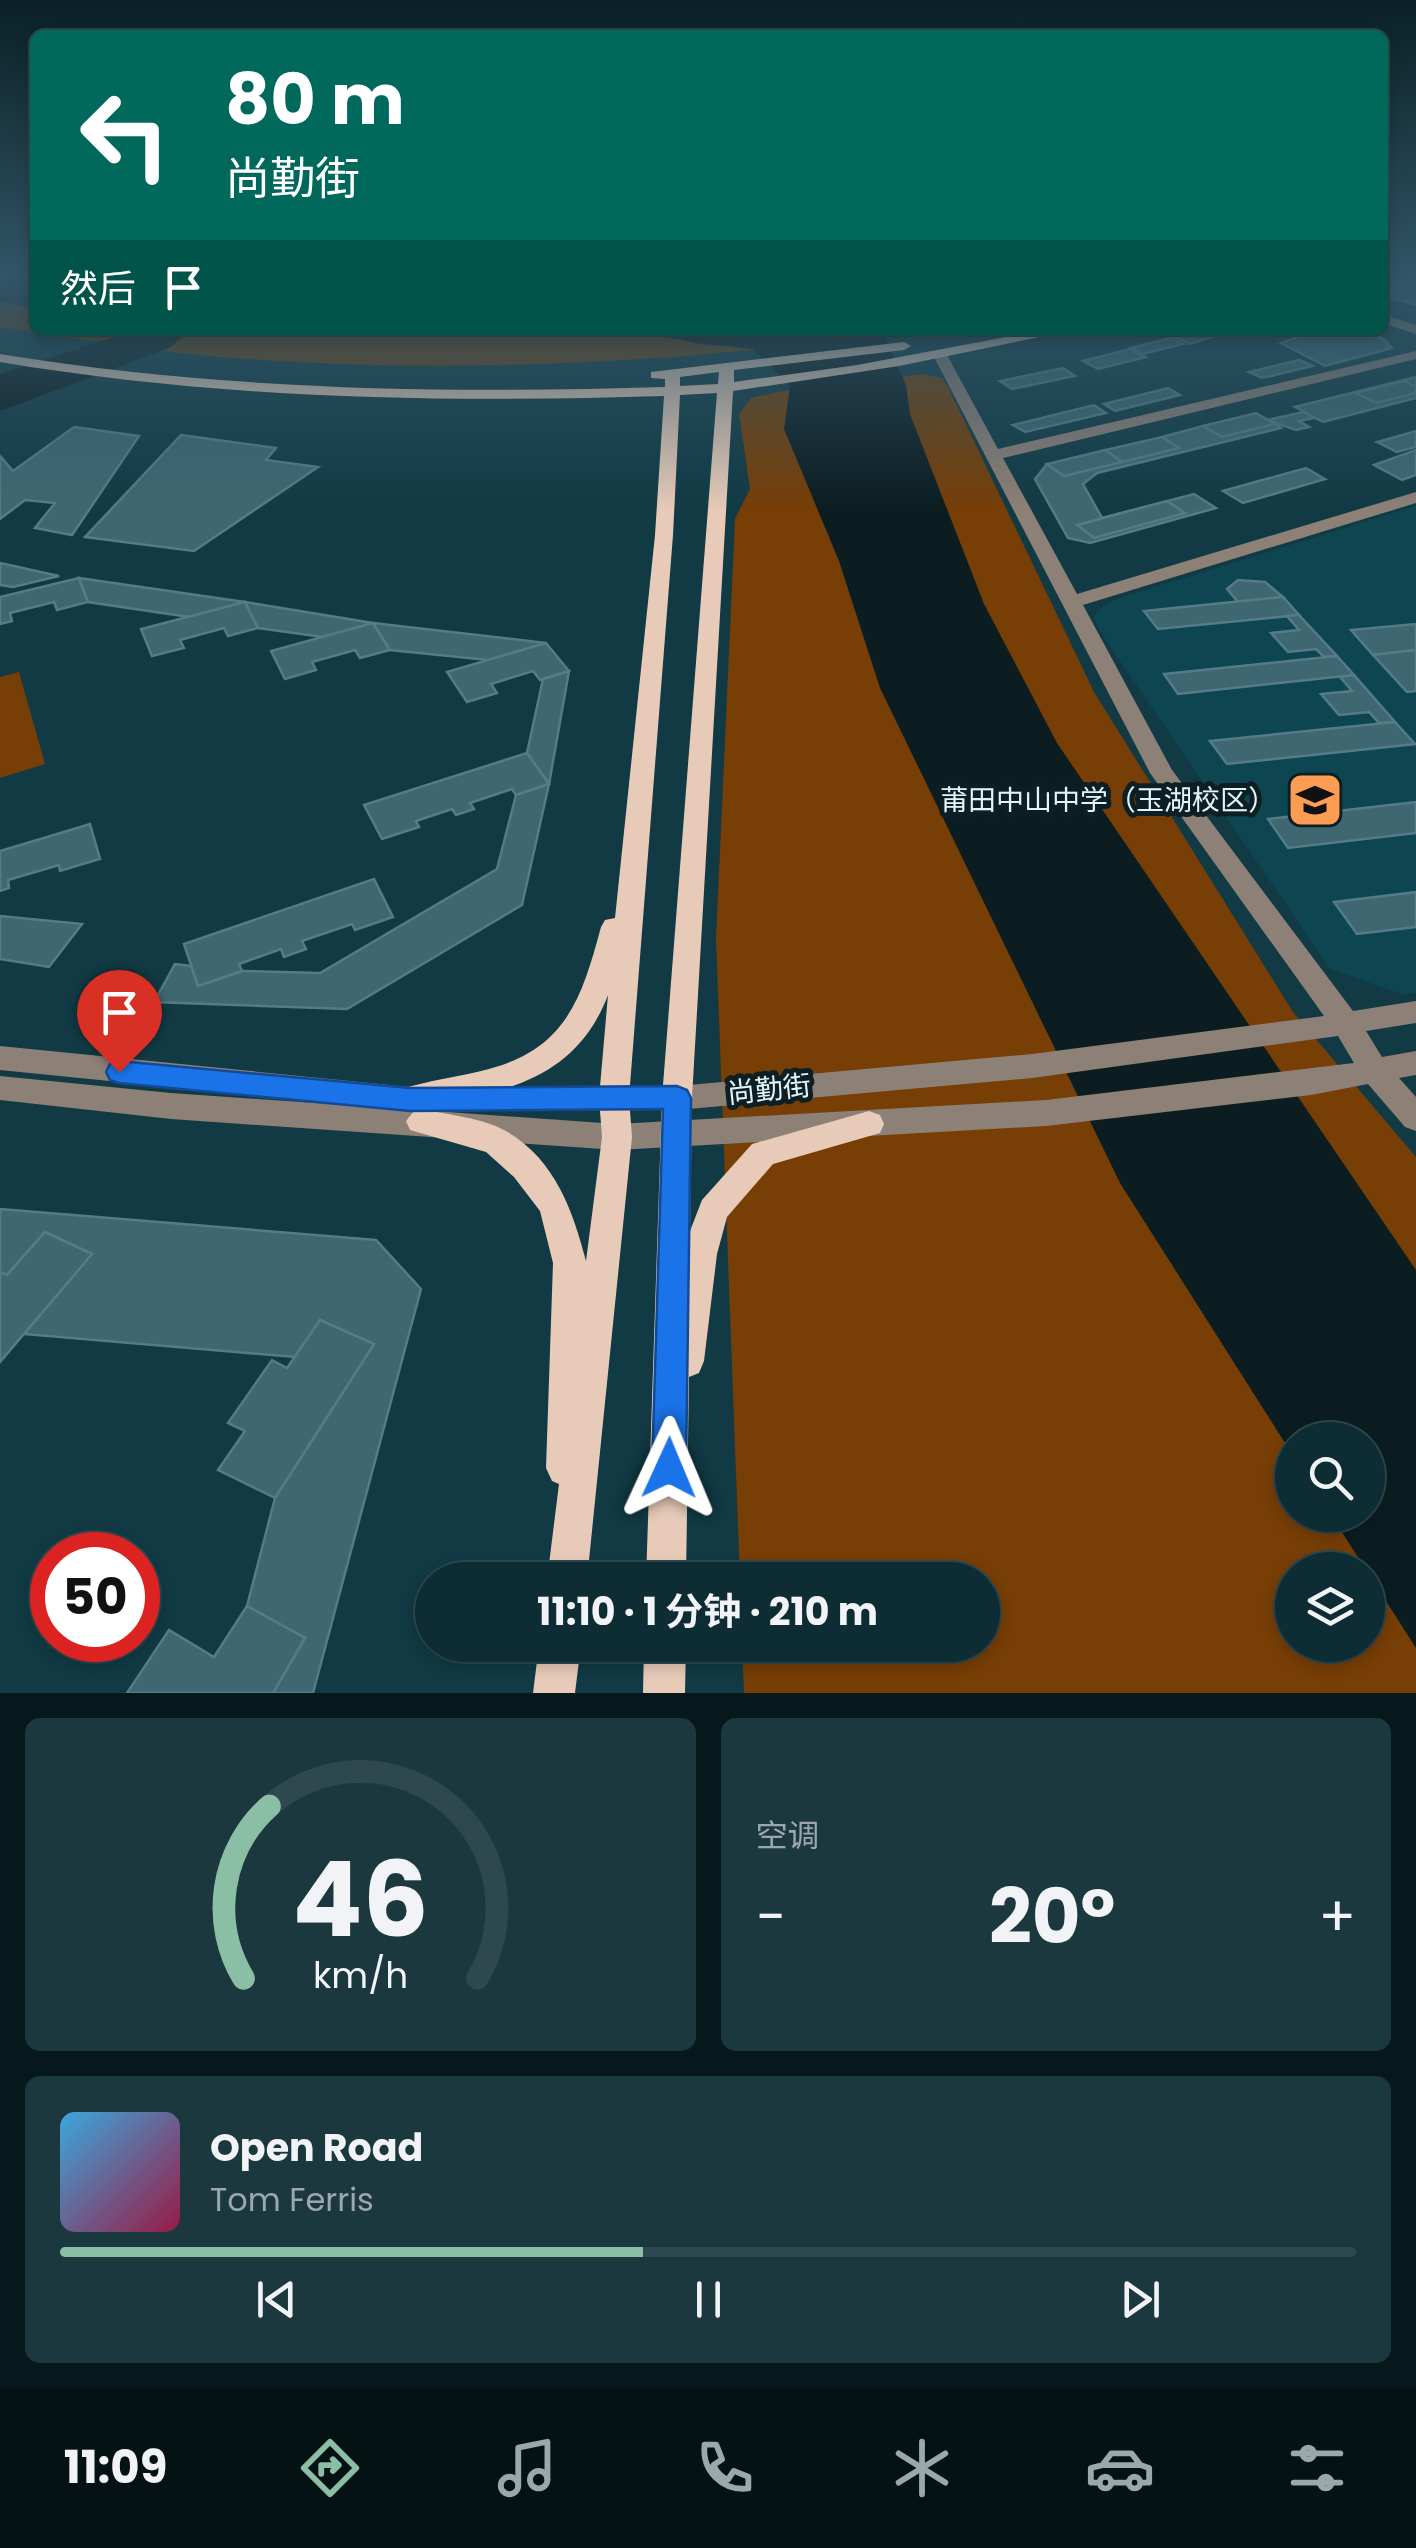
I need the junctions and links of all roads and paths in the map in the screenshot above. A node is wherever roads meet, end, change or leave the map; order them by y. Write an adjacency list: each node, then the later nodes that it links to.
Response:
1 (76, 353): 8 (main road)
2 (865, 353): 7 (main road)
3 (950, 353): 4 (main road)
4 (940, 355): 7 (main road); 9 (street)
5 (1416, 355): 9 (street)
6 (0, 358): 8 (main road)
7 (727, 378): 8 (main road); 20 (main road)
8 (672, 382): 12 (main road)
9 (996, 455): 11 (street)
10 (1416, 497): 11 (street)
11 (1072, 602): 14 (street)
12 (636, 819): 19 (main road); 21 (main road)
13 (1416, 1012): 14 (street, 尚勤街)
14 (1346, 1024): 17 (street); 20 (street, 尚勤街)
15 (0, 1058): 21 (street, 尚勤街)
16 (1416, 1063): 17 (street, 尚勤街)
17 (1374, 1071): 22 (street); 23 (street, 尚勤街)
18 (0, 1088): 21 (street, 尚勤街)
19 (614, 1098): 20 (street, 尚勤街); 21 (street, 尚勤街); 25 (main road)
20 (677, 1098): 24 (main road)
21 (416, 1110): 25 (street, 尚勤街); 26 (main road)
22 (1416, 1118)
23 (869, 1124): 24 (street, 尚勤街); 29 (main road)
24 (676, 1132): 25 (street, 尚勤街); 28 (main road)
25 (616, 1137): 27 (main road)
26 (565, 1562)
27 (567, 1562)
28 (668, 1562)
29 (669, 1562)
30 (558, 1662): 32 (main road)
31 (665, 1662): 33 (main road)
32 (554, 1693)
33 (664, 1693)

